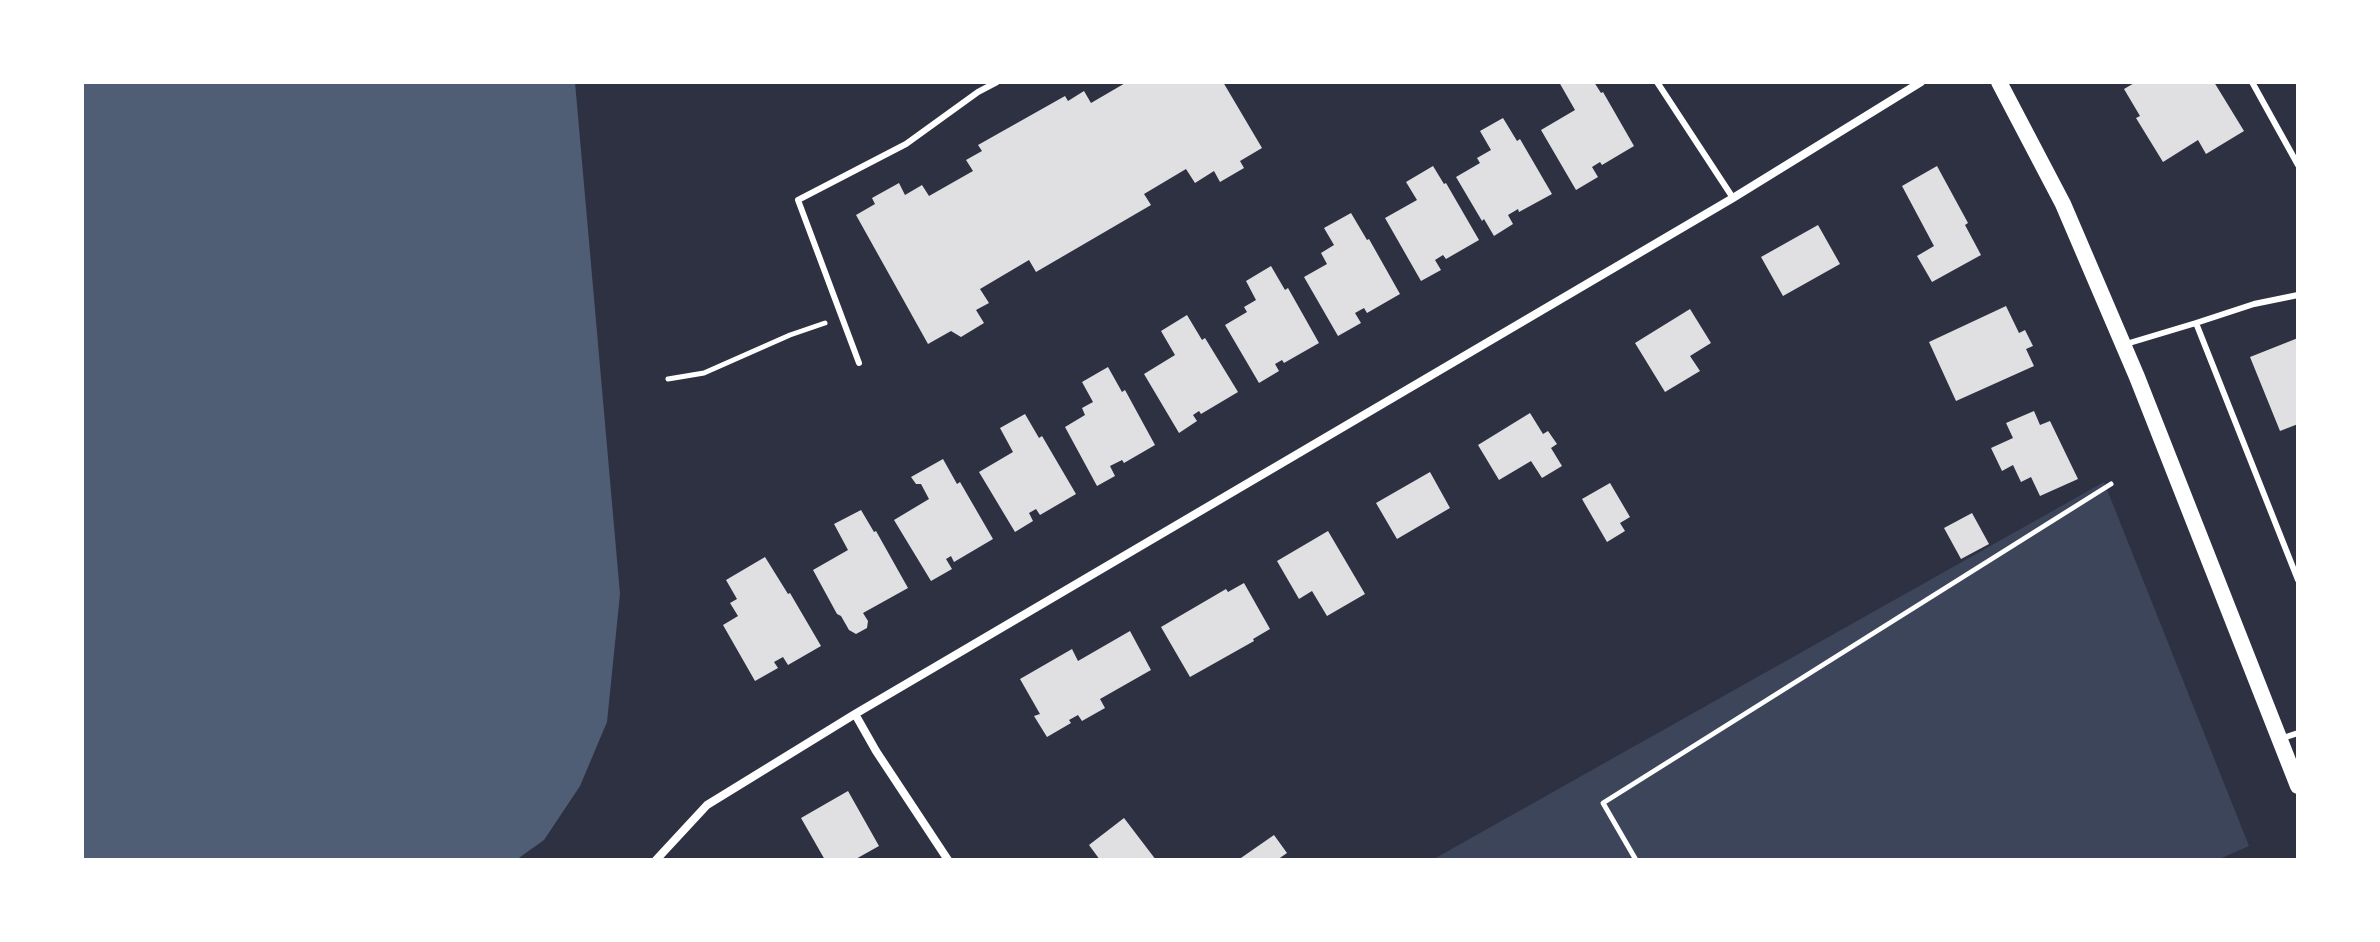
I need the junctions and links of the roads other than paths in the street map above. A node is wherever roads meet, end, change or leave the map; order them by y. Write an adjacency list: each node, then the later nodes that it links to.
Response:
1 (974, 82): 7 (lane)
2 (997, 82): 7 (lane)
3 (1657, 82): 9 (lane)
4 (1921, 82): 9 (street)
5 (1999, 82): 12 (main road)
6 (2252, 82): 8 (lane)
7 (978, 92): 13 (lane)
8 (2298, 165)
9 (1733, 198): 15 (street)
10 (2298, 295): 11 (lane)
11 (2196, 323): 12 (lane); 14 (lane)
12 (2123, 345): 17 (main road)
13 (859, 363)
14 (2298, 580)
15 (855, 714): 19 (street); 20 (street)
16 (2298, 733): 17 (lane)
17 (2279, 739): 18 (main road)
18 (2298, 786)
19 (656, 860)
20 (948, 860)

